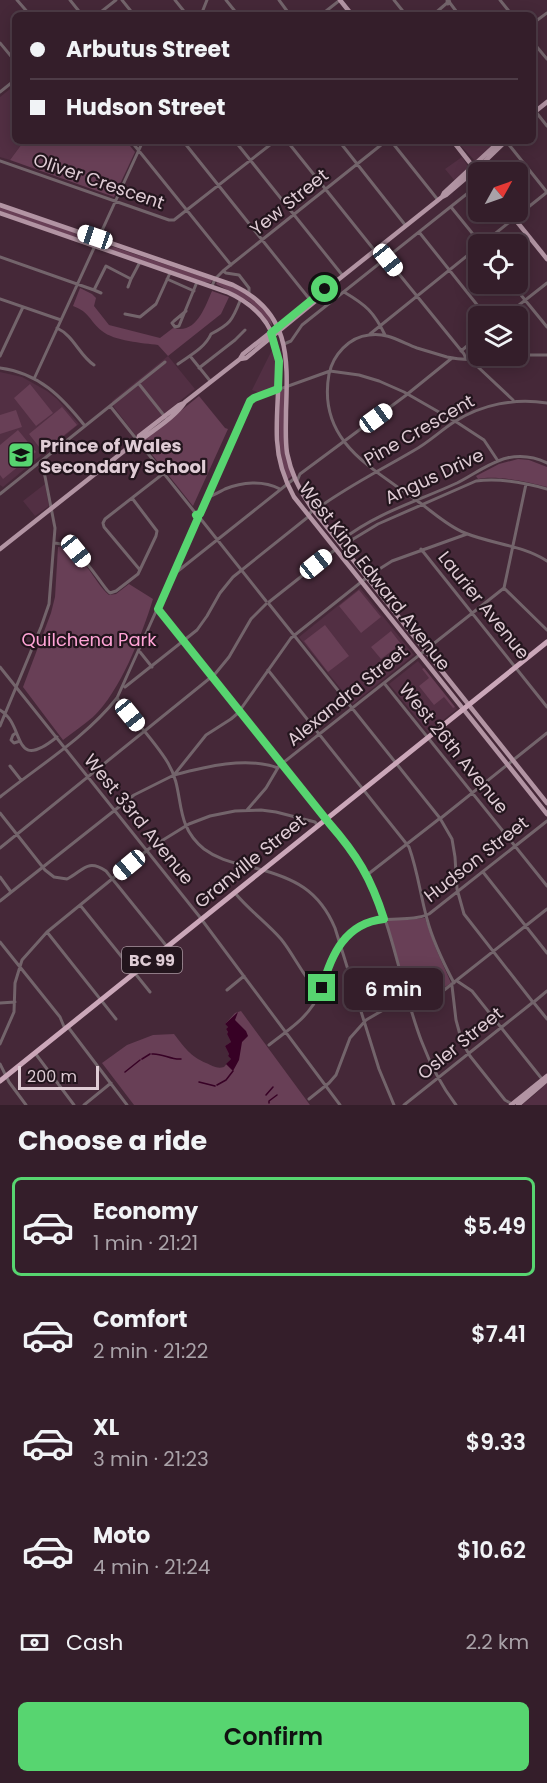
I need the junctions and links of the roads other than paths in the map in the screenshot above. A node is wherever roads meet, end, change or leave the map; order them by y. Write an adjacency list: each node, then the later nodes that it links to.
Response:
1 (17, 0): 11 (street)
2 (70, 0): 12 (street)
3 (116, 0): 13 (street)
4 (122, 0): 14 (street)
5 (175, 0): 15 (street)
6 (226, 0): 16 (street)
7 (340, 0): 17 (street); 18 (main road)
8 (394, 0): 19 (street)
9 (500, 0): 21 (street)
10 (449, 1): 20 (street)
11 (27, 12)
12 (80, 12)
13 (101, 12)
14 (132, 12)
15 (185, 12)
16 (236, 12)
17 (325, 12)
18 (350, 12)
19 (404, 12)
20 (436, 12)
21 (510, 12)
22 (0, 43): 24 (street)
23 (536, 46): 25 (street)
24 (12, 57)
25 (547, 59)
26 (12, 82): 27 (street)
27 (0, 92)
28 (536, 113): 29 (street)
29 (547, 126)
30 (134, 144): 43 (street)
31 (142, 144): 43 (street)
32 (185, 144): 51 (street)
33 (237, 144): 44 (street)
34 (271, 144): 44 (street)
35 (289, 144): 52 (street)
36 (341, 144): 49 (street)
37 (384, 144): 49 (street, Yew Street)
38 (391, 144): 55 (street)
39 (455, 144): 46 (main road)
40 (498, 144): 47 (main road)
41 (503, 144): 48 (main road)
42 (508, 144): 53 (street)
43 (139, 150): 56 (street); 60 (street)
44 (250, 160): 51 (street); 62 (street)
45 (0, 161): 56 (street, Oliver Crescent)
46 (470, 162)
47 (483, 162)
48 (484, 162)
49 (357, 164): 52 (street, Yew Street); 65 (street)
50 (468, 176): 55 (main road)
51 (219, 186): 60 (street); 70 (street)
52 (326, 190): 62 (street, Yew Street); 72 (street)
53 (547, 192): 59 (street)
54 (468, 193): 58 (street)
55 (440, 198): 65 (main road)
56 (116, 201): 60 (street, Oliver Crescent); 69 (street)
57 (0, 205): 69 (main road, West King Edward Avenue)
58 (451, 207): 66 (street); 67 (street)
59 (528, 207)
60 (187, 211): 78 (street)
61 (0, 213): 71 (main road, West King Edward Avenue)
62 (294, 215): 70 (street, Yew Street); 82 (street)
63 (509, 222): 68 (street)
64 (517, 222): 76 (main road)
65 (406, 225): 72 (main road)
66 (419, 232): 75 (street); 80 (street)
67 (472, 234)
68 (494, 234)
69 (98, 238): 71 (street); 85 (main road, West King Edward Avenue)
70 (262, 240): 78 (street, Yew Street); 101 (street)
71 (95, 246): 77 (main road, West King Edward Avenue); 88 (street)
72 (375, 251): 82 (main road)
73 (468, 255): 80 (street)
74 (0, 256): 88 (street)
75 (386, 258): 93 (street); 97 (street)
76 (547, 259)
77 (140, 262): 81 (main road, West King Edward Avenue); 83 (street)
78 (231, 265): 79 (street, Yew Street)
79 (223, 271): 85 (street, Yew Street); 95 (street)
80 (449, 271): 97 (street); 102 (street)
81 (170, 273): 84 (street); 86 (main road, West King Edward Avenue)
82 (343, 276): 101 (main road)
83 (131, 279): 90 (street); 91 (street)
84 (167, 279): 92 (street); 106 (street)
85 (215, 279): 89 (street, Yew Street); 95 (main road, West King Edward Avenue)
86 (197, 282): 89 (main road, West King Edward Avenue); 92 (street)
87 (547, 283): 100 (street)
88 (78, 284): 91 (street); 107 (street)
89 (212, 286): 99 (main road, West King Edward Avenue)
90 (128, 287)
91 (94, 290): 94 (street)
92 (194, 291): 105 (street)
93 (344, 292): 108 (street); 116 (street)
94 (101, 293)
95 (249, 294): 111 (main road, West King Edward Avenue)
96 (521, 294): 100 (street)
97 (417, 297): 108 (street); 118 (street)
98 (0, 299): 104 (street)
99 (241, 299): 114 (main road, West King Edward Avenue); 122 (street)
100 (526, 300): 103 (street); 109 (street)
101 (312, 302): 111 (main road)
102 (478, 306)
103 (518, 306)
104 (23, 307): 107 (street); 121 (street)
105 (186, 311): 105 (street)
106 (125, 314)
107 (61, 320): 110 (street)
108 (381, 325): 113 (street); 115 (street)
109 (547, 327)
110 (57, 328): 126 (street); 132 (street)
111 (278, 329): 114 (main road); 116 (main road, West King Edward Avenue)
112 (245, 330): 130 (street)
113 (370, 334): 115 (street); 131 (street)
114 (272, 335): 133 (main road); 136 (main road, West King Edward Avenue)
115 (385, 335): 123 (street)
116 (284, 344): 135 (main road, West King Edward Avenue)
117 (468, 346): 118 (street)
118 (461, 351): 124 (street)
119 (528, 355): 120 (street)
120 (547, 355)
121 (0, 356)
122 (190, 356): 127 (street); 130 (street)
123 (452, 358): 124 (street); 137 (street)
124 (466, 359)
125 (165, 362): 134 (street)
126 (94, 364)
127 (178, 364)
128 (476, 366): 138 (street)
129 (0, 368): 132 (street)
130 (199, 368): 133 (street)
131 (330, 371): 135 (street); 137 (street); 145 (street)
132 (34, 379): 143 (street)
133 (211, 382): 141 (main road)
134 (139, 384): 140 (street); 141 (street)
135 (287, 386): 136 (street); 149 (main road, West King Edward Avenue)
136 (278, 389): 156 (main road, West King Edward Avenue); 161 (street)
137 (408, 394): 142 (street); 145 (street)
138 (513, 401): 139 (street, Pine Crescent); 142 (street, Pine Crescent)
139 (547, 403)
140 (110, 406): 143 (street); 144 (street)
141 (166, 418): 144 (main road)
142 (455, 422): 147 (street); 150 (street, Pine Crescent)
143 (85, 426): 146 (street)
144 (138, 440): 151 (street); 165 (main road)
145 (344, 442): 150 (street); 152 (street)
146 (42, 460): 160 (street); 165 (street)
147 (498, 461): 148 (street, Angus Drive); 153 (street, Angus Drive)
148 (547, 463)
149 (292, 471): 152 (street); 154 (main road, West King Edward Avenue)
150 (376, 471): 163 (street); 166 (street, Pine Crescent)
151 (164, 473): 162 (street); 167 (street)
152 (300, 474): 154 (street)
153 (473, 475): 155 (street); 163 (street, Angus Drive)
154 (296, 481): 156 (street); 166 (main road, West King Edward Avenue)
155 (476, 481): 157 (street, Angus Drive); 164 (street, Angus Drive)
156 (287, 484): 158 (street); 168 (main road, West King Edward Avenue)
157 (526, 484): 159 (street, Angus Drive); 173 (street)
158 (280, 489): 161 (street); 170 (street)
159 (547, 489)
160 (0, 494)
161 (207, 497): 167 (street)
162 (132, 498): 178 (street); 178 (street)
163 (417, 500): 164 (street); 172 (street, Angus Drive)
164 (422, 504): 169 (street); 172 (street, Angus Drive)
165 (52, 508): 171 (street); 174 (main road)
166 (313, 509): 168 (street); 172 (main road, West King Edward Avenue)
167 (198, 516): 170 (street); 180 (street)
168 (308, 517): 176 (main road, West King Edward Avenue); 179 (street)
169 (467, 534): 173 (street); 175 (street)
170 (217, 540): 179 (street); 180 (street)
171 (55, 543): 178 (street); 200 (street)
172 (341, 544): 176 (street, Angus Drive); 181 (main road, West King Edward Avenue)
173 (513, 547): 177 (street); 183 (street)
174 (0, 549)
175 (421, 549): 181 (street); 186 (street, Laurier Avenue)
176 (334, 550): 182 (main road, West King Edward Avenue); 184 (street, Angus Drive)
177 (547, 561)
178 (140, 570)
179 (241, 570): 184 (street); 189 (street)
180 (174, 572): 185 (street)
181 (368, 577): 182 (street); 191 (main road, West King Edward Avenue)
182 (360, 583): 188 (street); 193 (main road, West King Edward Avenue)
183 (504, 588): 186 (street, Alexandra Street); 187 (street)
184 (267, 603): 188 (street); 198 (street, Angus Drive)
185 (158, 609): 189 (street); 192 (street)
186 (472, 613): 191 (street, Alexandra Street); 196 (street, Laurier Avenue)
187 (547, 630)
188 (294, 636): 197 (street); 205 (street)
189 (184, 641): 195 (street); 198 (street)
190 (547, 642): 196 (highway, Granville Street / BC 99)
191 (426, 650): 193 (street, Alexandra Street); 203 (main road, West King Edward Avenue)
192 (139, 651): 195 (street); 201 (street)
193 (419, 655): 199 (street, Alexandra Street); 208 (main road, West King Edward Avenue)
194 (0, 667): 200 (street, West 33rd Avenue)
195 (152, 667): 201 (street)
196 (516, 667): 203 (highway, Granville Street / BC 99); 204 (street, Laurier Avenue)
197 (268, 670): 207 (street); 214 (street)
198 (212, 676): 207 (street); 211 (street, Angus Drive)
199 (384, 683): 205 (street, Alexandra Street); 216 (street, West 26th Avenue)
200 (16, 687): 209 (street); 215 (street, West 33rd Avenue)
201 (123, 687): 202 (street)
202 (117, 698): 211 (street); 218 (street)
203 (469, 705): 208 (highway, Granville Street / BC 99); 219 (main road, West King Edward Avenue)
204 (547, 707)
205 (352, 709): 214 (street, Alexandra Street); 221 (street)
206 (0, 710): 209 (street)
207 (240, 710): 220 (street); 225 (street)
208 (463, 710): 216 (highway, Granville Street / BC 99); 222 (main road, West King Edward Avenue)
209 (6, 714): 210 (street); 212 (street)
210 (0, 726)
211 (144, 732): 225 (street); 226 (street, Angus Drive)
212 (16, 733): 217 (street); 217 (street)
213 (547, 733): 219 (street)
214 (320, 734): 220 (street, Alexandra Street); 228 (street)
215 (57, 737): 217 (street); 218 (street, West 33rd Avenue)
216 (428, 738): 221 (highway, Granville Street / BC 99); 229 (street, West 26th Avenue)
217 (20, 741)
218 (65, 748): 226 (street, West 33rd Avenue); 227 (street)
219 (513, 760): 222 (street); 231 (main road, West King Edward Avenue)
220 (282, 764): 224 (street, Alexandra Street); 237 (street)
221 (396, 764): 228 (highway, Granville Street / BC 99); 236 (street)
222 (507, 765): 229 (street); 235 (main road, West King Edward Avenue)
223 (10, 766): 227 (street)
224 (278, 768): 225 (street); 233 (street, Alexandra Street)
225 (174, 776): 232 (street); 239 (street)
226 (88, 777): 232 (street, West 33rd Avenue); 241 (street, Angus Drive)
227 (21, 780): 230 (street)
228 (364, 789): 237 (highway, Granville Street / BC 99); 242 (street)
229 (472, 793): 236 (street); 243 (street, West 26th Avenue)
230 (0, 797)
231 (547, 803)
232 (114, 810): 245 (street, West 33rd Avenue); 246 (street)
233 (247, 810): 239 (street); 240 (street)
234 (0, 813): 241 (street)
235 (547, 814)
236 (440, 819): 242 (street); 254 (street)
237 (326, 820): 240 (highway, Granville Street / BC 99); 249 (street)
238 (547, 821): 243 (street, Hudson Street)
239 (185, 825): 245 (street); 247 (street)
240 (318, 826): 247 (highway, Granville Street / BC 99)
241 (17, 834): 244 (street, Angus Drive); 246 (street)
242 (407, 844): 249 (street); 259 (street)
243 (515, 846): 248 (street, Hudson Street); 252 (street, West 26th Avenue)
244 (0, 848)
245 (147, 850): 251 (street); 261 (street, West 33rd Avenue)
246 (43, 867): 251 (street); 253 (street)
247 (264, 870): 255 (highway, Granville Street / BC 99); 265 (street)
248 (483, 872): 254 (street, Hudson Street); 262 (street)
249 (367, 875): 260 (street)
250 (0, 877): 253 (street)
251 (113, 878): 257 (street); 266 (street)
252 (547, 886)
253 (11, 892): 256 (street)
254 (458, 892): 259 (street, Hudson Street); 267 (street)
255 (235, 893): 261 (highway, Granville Street / BC 99); 277 (street)
256 (0, 901)
257 (80, 905): 263 (street); 271 (street)
258 (547, 909): 262 (street)
259 (426, 915): 260 (street, Hudson Street); 273 (street)
260 (384, 919): 265 (street, Hudson Street); 279 (street)
261 (202, 920): 266 (highway, Granville Street / BC 99); 272 (street, West 33rd Avenue)
262 (526, 926): 267 (street); 268 (street)
263 (46, 932): 270 (street); 278 (street)
264 (0, 942): 270 (street)
265 (340, 945): 277 (street, Hudson Street); 285 (street)
266 (168, 947): 269 (street); 271 (highway, Granville Street / BC 99)
267 (494, 952): 273 (street); 281 (street)
268 (547, 953)
269 (181, 964)
270 (20, 967): 280 (street); 286 (street)
271 (135, 974): 276 (street); 278 (highway, Granville Street / BC 99)
272 (244, 976): 274 (street); 288 (street, West 33rd Avenue)
273 (454, 983): 279 (street); 287 (street); 293 (street)
274 (227, 990)
275 (547, 991): 281 (street, Osler Street)
276 (150, 992)
277 (320, 993): 288 (street, Hudson Street)
278 (101, 1000): 283 (street); 286 (highway, Granville Street / BC 99)
279 (409, 1001): 285 (street); 296 (street)
280 (15, 1002): 282 (street); 289 (street)
281 (533, 1002): 284 (street); 287 (street, Osler Street)
282 (0, 1003)
283 (116, 1019)
284 (547, 1019)
285 (364, 1022): 300 (street); 307 (street)
286 (68, 1027): 292 (highway, Granville Street / BC 99); 299 (street)
287 (501, 1028): 293 (street, Osler Street); 297 (street)
288 (286, 1032): 291 (street, Hudson Street); 300 (street, West 33rd Avenue)
289 (1, 1036): 290 (street)
290 (0, 1044)
291 (269, 1045)
292 (35, 1053): 295 (highway, Granville Street / BC 99); 303 (street)
293 (469, 1054): 296 (street, Osler Street); 310 (street)
294 (0, 1064): 295 (street)
295 (6, 1076): 298 (highway, Granville Street / BC 99); 302 (street)
296 (438, 1078): 308 (street, Osler Street); 309 (street)
297 (545, 1078): 310 (main road)
298 (0, 1081)
299 (111, 1083): 304 (street); 305 (street)
300 (326, 1086): 301 (street); 306 (street, West 33rd Avenue)
301 (309, 1099)
302 (26, 1105)
303 (75, 1105)
304 (84, 1105)
305 (127, 1105)
306 (340, 1105)
307 (394, 1105)
308 (404, 1105)
309 (456, 1105)
310 (512, 1105)

